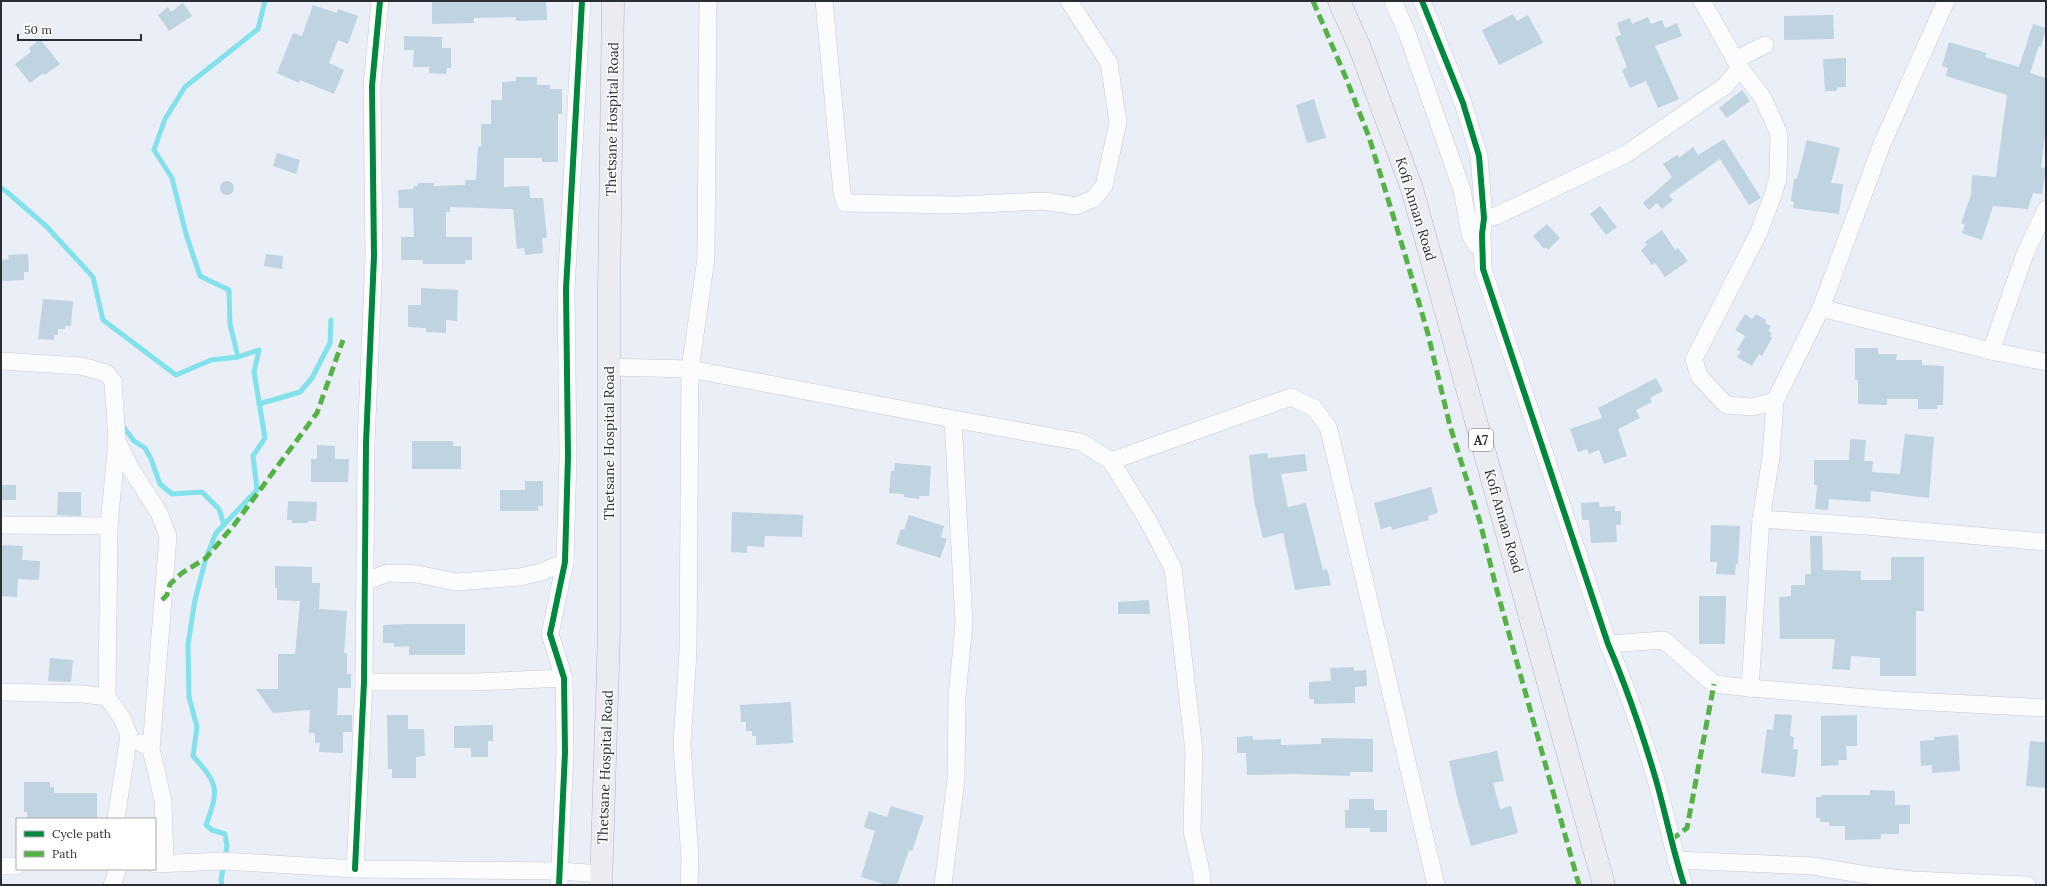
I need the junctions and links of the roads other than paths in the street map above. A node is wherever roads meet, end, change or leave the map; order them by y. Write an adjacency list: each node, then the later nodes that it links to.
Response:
1 (380, 1): 32 (street)
2 (582, 1): 31 (street)
3 (613, 1): 21 (main road, Thetsane Hospital Road)
4 (708, 1): 22 (street)
5 (824, 1): 11 (street)
6 (1339, 1): 57 (main road, Kofi Annan Road / A7)
7 (1393, 1): 16 (street)
8 (1422, 1): 15 (street)
9 (1702, 1): 13 (street)
10 (1946, 1): 17 (street)
11 (1075, 3)
12 (1765, 45): 13 (street)
13 (1737, 64): 15 (street); 23 (street)
14 (2046, 209): 18 (street)
15 (1484, 218): 16 (street)
16 (1482, 248): 33 (street)
17 (1821, 308): 18 (street); 23 (street)
18 (1991, 351): 20 (street)
19 (1, 361): 25 (street)
20 (2046, 362)
21 (609, 367): 22 (street); 50 (main road, Thetsane Hospital Road)
22 (690, 369): 24 (street); 53 (street)
23 (1775, 401): 27 (street)
24 (953, 419): 26 (street); 54 (street)
25 (117, 440): 29 (street); 41 (street)
26 (1111, 461): 55 (street); 56 (street)
27 (1761, 519): 30 (street); 36 (street)
28 (1, 524): 29 (street)
29 (109, 526): 38 (street)
30 (2046, 542)
31 (565, 562): 32 (street); 34 (street)
32 (366, 581): 35 (street)
33 (1608, 644): 36 (street); 43 (street)
34 (564, 678): 35 (street); 49 (street)
35 (364, 682): 47 (street)
36 (1750, 688): 39 (street)
37 (1, 692): 38 (street)
38 (106, 697): 40 (street)
39 (2046, 708)
40 (129, 735): 41 (street); 42 (street)
41 (151, 749): 44 (street)
42 (116, 818)
43 (1676, 860): 51 (street); 58 (street)
44 (160, 863): 47 (street)
45 (1, 866): 46 (street)
46 (16, 866)
47 (355, 869): 49 (street)
48 (118, 870): 52 (street)
49 (560, 878): 50 (street)
50 (601, 880)
51 (1912, 883): 59 (street)
52 (112, 885)
53 (689, 885)
54 (943, 885)
55 (1202, 885)
56 (1436, 885)
57 (1604, 885)
58 (1684, 885)
59 (2027, 885)

